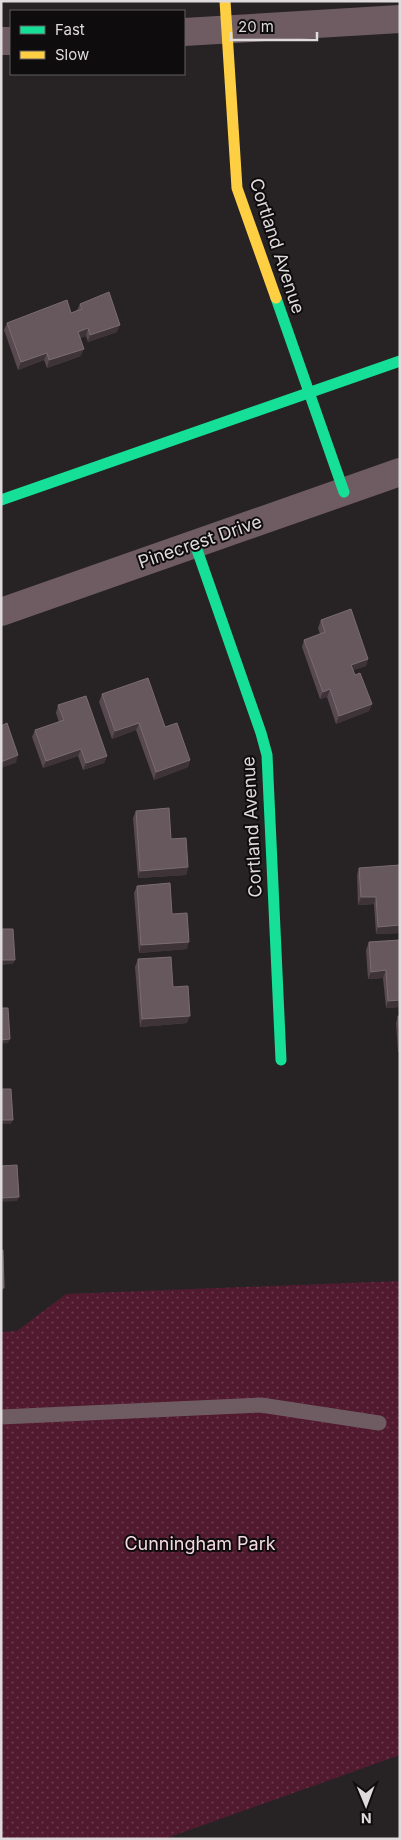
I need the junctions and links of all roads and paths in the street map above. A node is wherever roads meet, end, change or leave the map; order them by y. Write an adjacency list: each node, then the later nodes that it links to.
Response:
1 (225, 1): 3 (street, Cortland Avenue)
2 (400, 19): 3 (street)
3 (227, 30): 4 (street); 6 (street, Cortland Avenue)
4 (185, 32)
5 (400, 361): 6 (street)
6 (308, 393): 8 (street, Cortland Avenue); 9 (street)
7 (400, 472): 8 (street, Pinecrest Drive)
8 (344, 492): 10 (street, Pinecrest Drive)
9 (1, 500)
10 (195, 544): 11 (street, Pinecrest Drive); 12 (street, Cortland Avenue)
11 (1, 612)
12 (281, 1060)
13 (1, 1417): 14 (lane)
14 (379, 1423)

